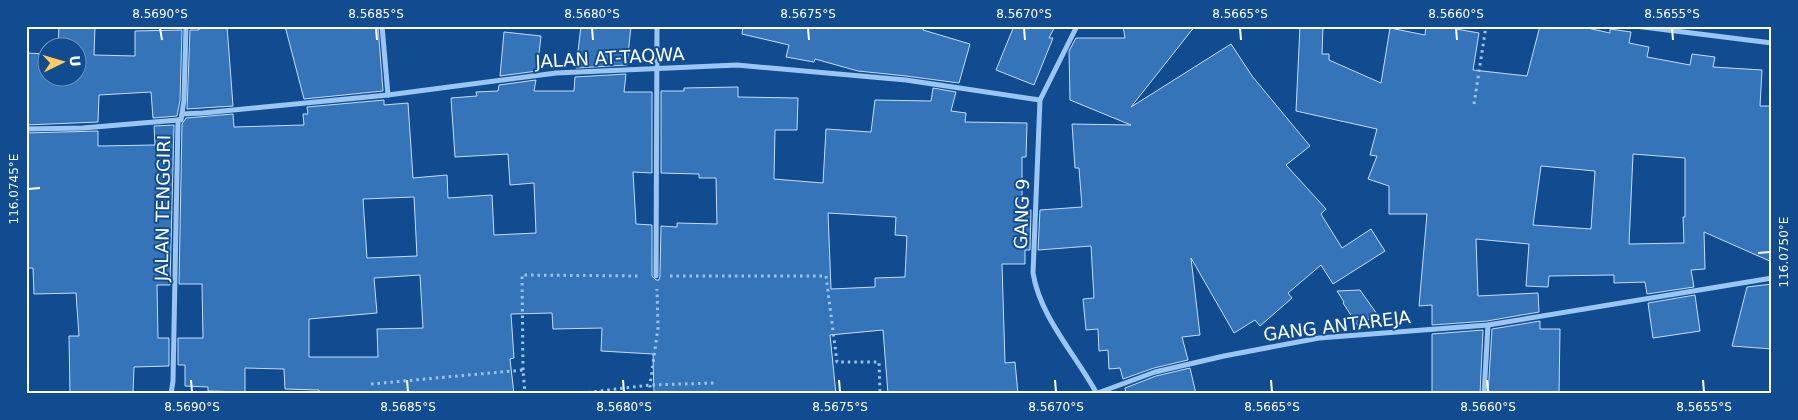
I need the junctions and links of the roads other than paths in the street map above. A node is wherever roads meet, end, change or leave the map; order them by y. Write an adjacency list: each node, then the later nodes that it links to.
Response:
1 (186, 26): 10 (street, JALAN TENGGIRI)
2 (382, 26): 8 (street)
3 (657, 26): 7 (street)
4 (1077, 26): 9 (street, GANG 9)
5 (1635, 26): 6 (street)
6 (1772, 43)
7 (656, 69): 8 (street, JALAN AT-TAQWA); 9 (street, JALAN AT-TAQWA); 13 (street)
8 (388, 94): 10 (street, JALAN AT-TAQWA)
9 (1040, 100): 17 (street, GANG 9)
10 (182, 114): 11 (street, JALAN TENGGIRI)
11 (178, 120): 12 (street); 16 (street, JALAN TENGGIRI)
12 (26, 129)
13 (656, 276)
14 (1772, 278): 15 (street, GANG ANTAREJA)
15 (1488, 324): 17 (street, GANG ANTAREJA); 18 (street)
16 (171, 394)
17 (1096, 394)
18 (1484, 394)

